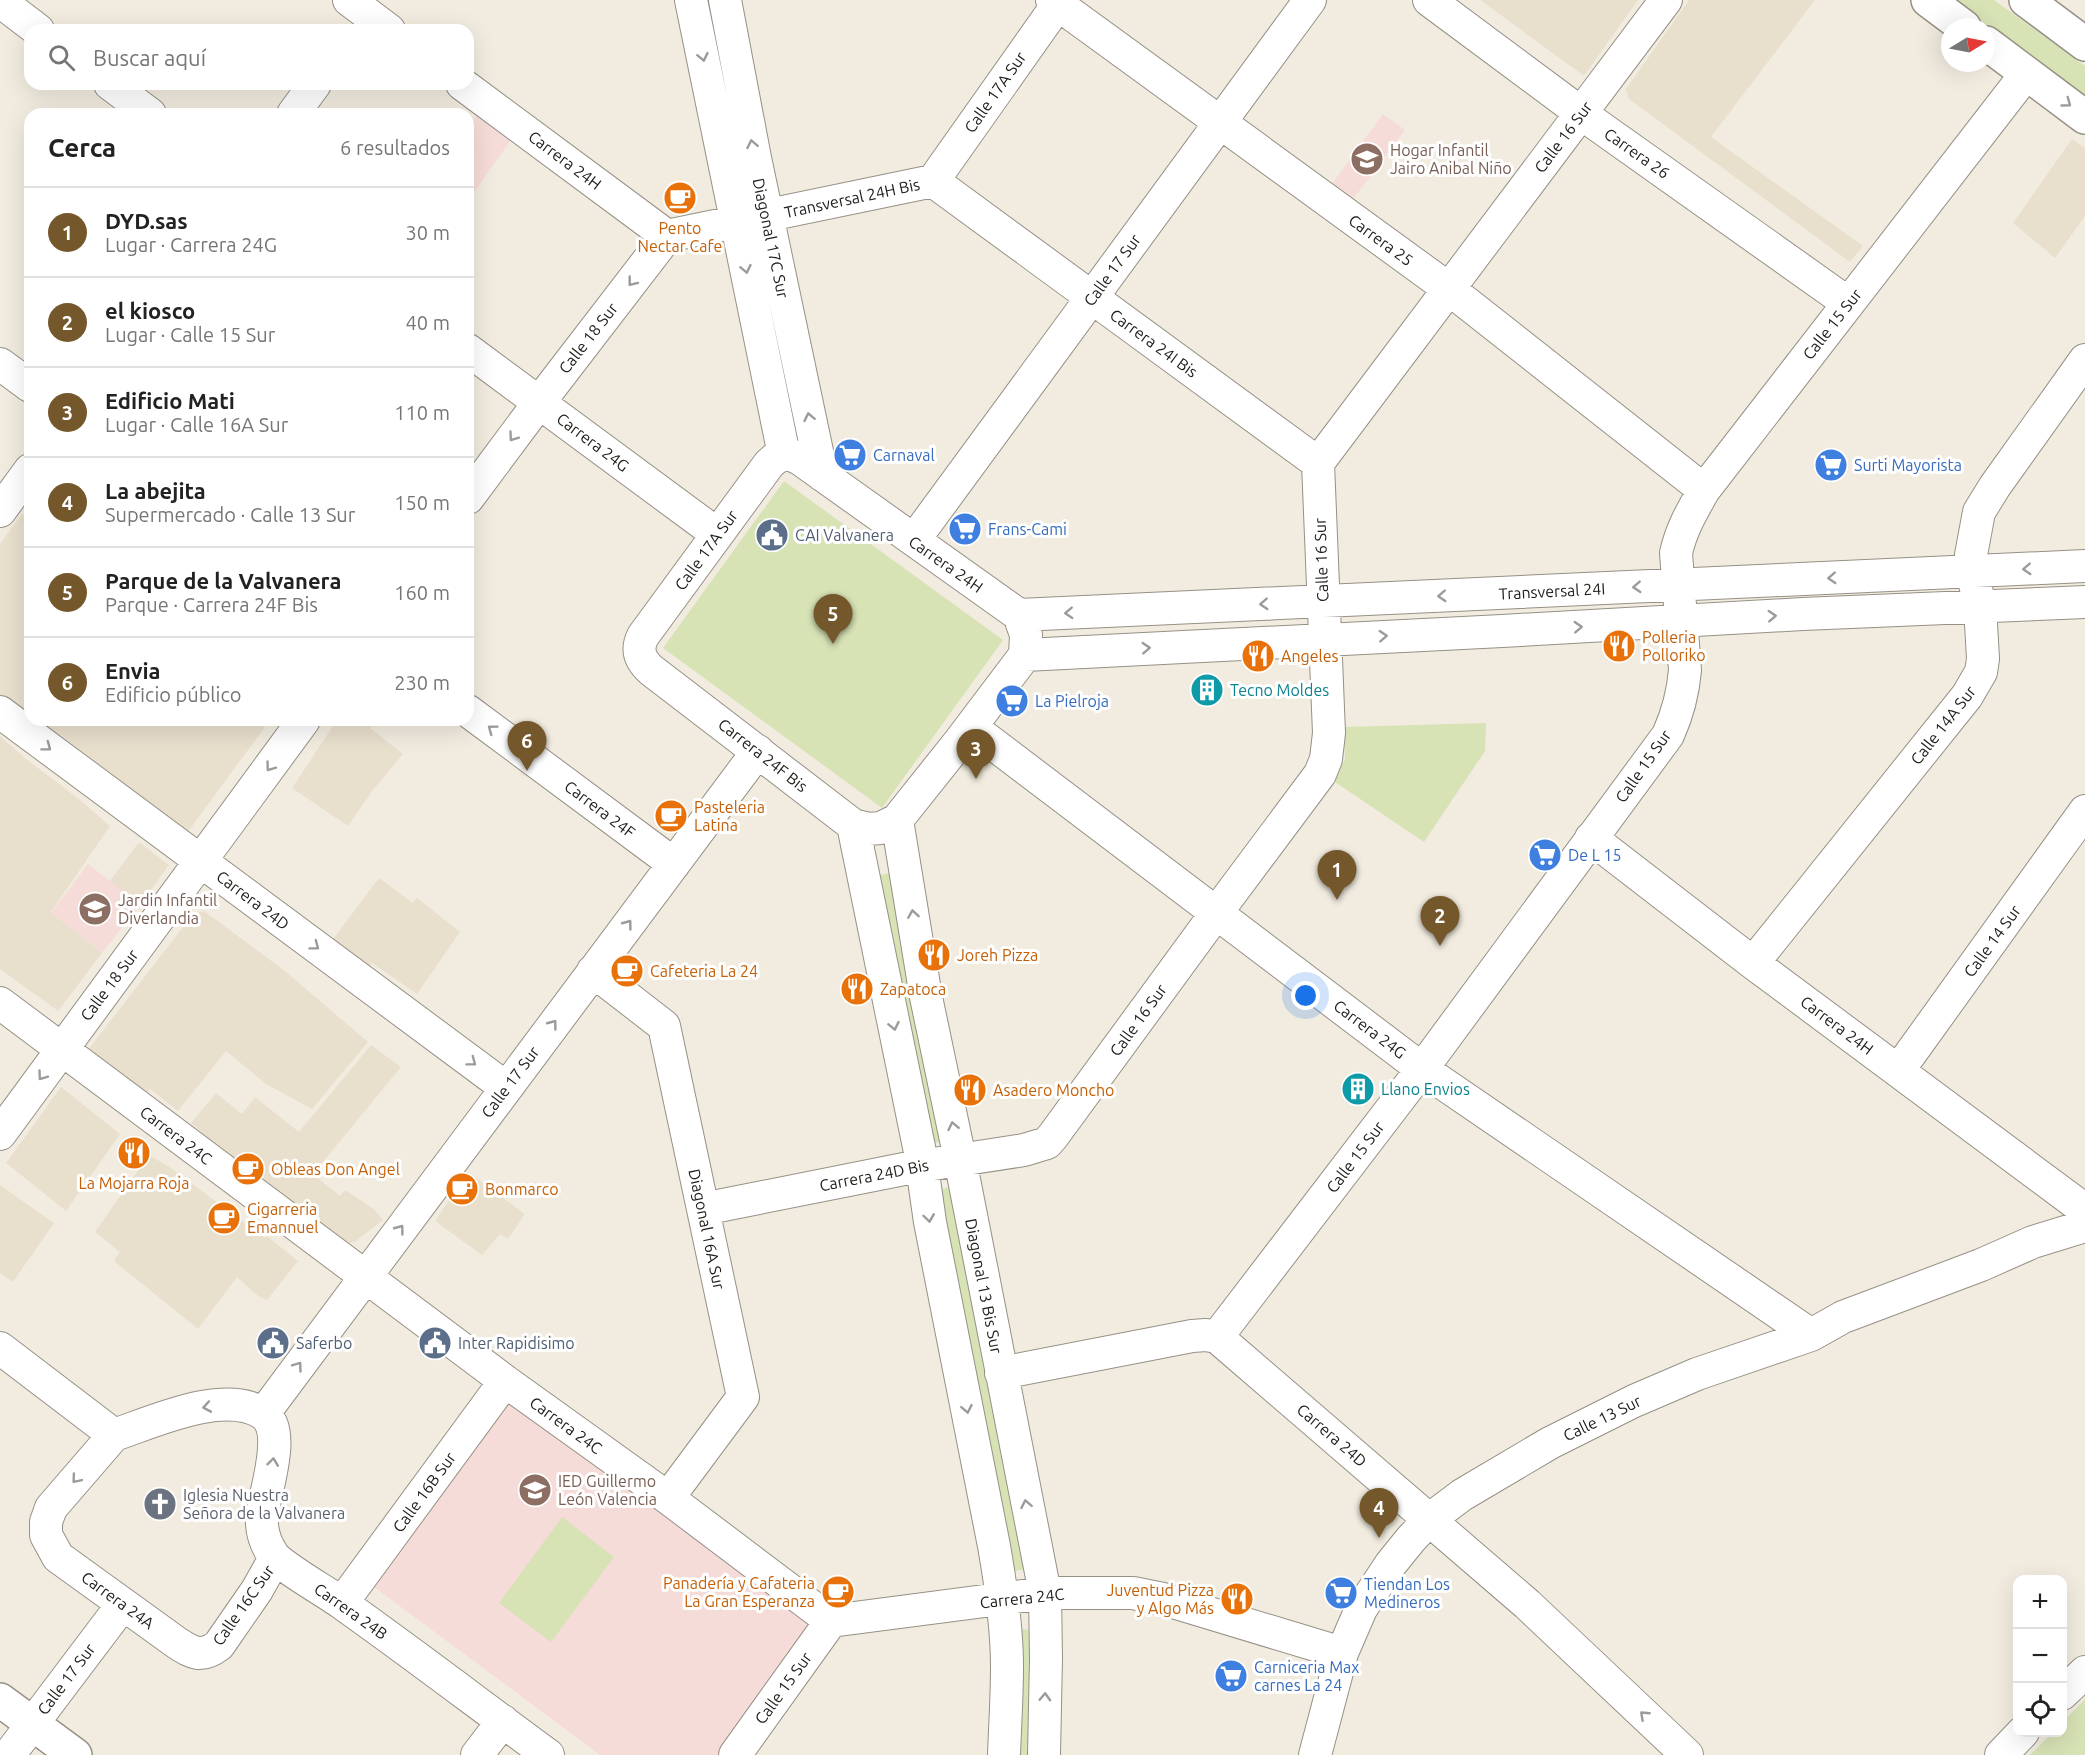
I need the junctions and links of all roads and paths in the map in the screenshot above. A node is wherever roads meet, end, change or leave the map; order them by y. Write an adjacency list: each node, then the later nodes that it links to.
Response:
1 (691, 0): 24 (street, Diagonal 17C Sur, one-way to 24)
2 (725, 0): 24 (street, Diagonal 17C Sur, one-way to 2)
3 (1310, 0): 22 (street, Calle 17 Sur)
4 (1429, 0): 20 (street, Carrera 26)
5 (1666, 0): 20 (street, Calle 16 Sur)
6 (1928, 0): 10 (main road)
7 (2026, 0): 12 (main road)
8 (0, 1): 11 (street)
9 (1055, 2): 22 (street, Carrera 25); 23 (street, Calle 17A Sur)
10 (1952, 18)
11 (30, 24)
12 (2081, 34)
13 (1995, 51): 14 (main road)
14 (2026, 74): 21 (main road, one-way to 21); 28 (street, Calle 15 Sur)
15 (118, 90): 18 (street)
16 (311, 90): 19 (street)
17 (470, 90): 25 (street, Carrera 24H)
18 (142, 108)
19 (297, 108)
20 (1581, 113): 26 (street, Calle 16 Sur); 28 (street, Carrera 26)
21 (2085, 117)
22 (1220, 123): 26 (street, Carrera 25); 27 (street, Calle 17 Sur)
23 (933, 181): 24 (street, Transversal 24H Bis); 27 (street, Carrera 24I Bis)
24 (752, 219): 25 (street); 34 (street, Diagonal 17C Sur, one-way to 34); 36 (street, Diagonal 17C Sur, one-way to 24)
25 (667, 236): 33 (street, Calle 18 Sur, one-way to 33)
26 (1449, 289): 35 (street, Calle 16 Sur); 39 (street, Carrera 25)
27 (1092, 297): 35 (street, Carrera 24I Bis); 42 (street, Calle 17 Sur)
28 (1848, 303): 39 (street, Calle 15 Sur)
29 (474, 354): 33 (street, Carrera 24G)
30 (2085, 360): 44 (street, Calle 14A Sur)
31 (0, 364): 32 (street)
32 (24, 382)
33 (539, 402): 38 (street, Calle 18 Sur, one-way to 38); 41 (street, Carrera 24G)
34 (784, 454): 36 (street, Carrera 24H); 41 (street, Calle 17A Sur)
35 (1318, 464): 46 (street, Calle 16 Sur)
36 (822, 475): 42 (street, Carrera 24H)
37 (24, 478): 40 (street)
38 (474, 490)
39 (1704, 490): 45 (street, Calle 15 Sur)
40 (0, 511)
41 (717, 534): 52 (street, Calle 17A Sur)
42 (914, 540): 49 (street, Carrera 24H)
43 (2085, 566): 44 (street, Transversal 24I, one-way to 44)
44 (1972, 572): 45 (street, Transversal 24I, one-way to 45); 48 (street, Calle 14A Sur)
45 (1678, 585): 46 (street, Transversal 24I, one-way to 46); 50 (street, Calle 15 Sur)
46 (1323, 602): 49 (street, Transversal 24I, one-way to 49); 51 (street, Calle 16 Sur)
47 (2085, 602): 48 (street)
48 (1980, 606): 50 (street, one-way to 48); 66 (street, Calle 14A Sur)
49 (1019, 615): 53 (street)
50 (1681, 621): 51 (street, one-way to 50); 62 (street, Calle 15 Sur)
51 (1324, 639): 53 (street, one-way to 51); 65 (street, Calle 16 Sur)
52 (639, 654): 58 (street, Carrera 24F Bis)
53 (1025, 655): 57 (street)
54 (0, 712): 63 (street, Carrera 24D, one-way to 63)
55 (474, 715): 64 (street, Carrera 24F, one-way to 55)
56 (300, 726): 63 (street, Calle 18 Sur, one-way to 63)
57 (971, 727): 60 (street); 65 (street, Carrera 24G)
58 (758, 752): 61 (street, Carrera 24F Bis); 64 (street, Calle 17 Sur)
59 (2085, 811): 71 (street, Calle 14 Sur)
60 (897, 820): 61 (street); 75 (street, Diagonal 13 Bis Sur, one-way to 60)
61 (853, 825): 76 (street, one-way to 76)
62 (1591, 838): 66 (street, Carrera 24H); 70 (street, Calle 15 Sur)
63 (201, 861): 69 (street, Calle 18 Sur); 72 (street, Carrera 24D, one-way to 72)
64 (674, 864): 67 (street, Calle 17 Sur, one-way to 64)
65 (1217, 912): 70 (street, Carrera 24G); 74 (street, Calle 16 Sur)
66 (1753, 963): 71 (street, Carrera 24H)
67 (593, 971): 72 (street, Calle 17 Sur, one-way to 67); 77 (street, Diagonal 16A Sur)
68 (0, 1003): 69 (street, Carrera 24C)
69 (61, 1049): 73 (street, Calle 18 Sur, one-way to 73); 79 (street, Carrera 24C)
70 (1422, 1069): 80 (street, Carrera 24G); 81 (street, Calle 15 Sur)
71 (1898, 1071): 78 (street, Carrera 24H)
72 (506, 1087): 79 (street, Calle 17 Sur, one-way to 72)
73 (0, 1134)
74 (1047, 1143): 75 (street, Carrera 24D Bis)
75 (960, 1159): 76 (street, Carrera 24D Bis); 83 (street, Diagonal 13 Bis Sur)
76 (922, 1165): 77 (street, Carrera 24D Bis); 91 (street, one-way to 91)
77 (703, 1209): 87 (street, Diagonal 16A Sur)
78 (2084, 1211): 80 (street, Calle 13 Sur)
79 (365, 1275): 84 (street, Carrera 24C); 85 (street, Calle 17 Sur, one-way to 79)
80 (1811, 1335): 88 (street, Calle 13 Sur)
81 (1217, 1337): 83 (street); 88 (street, Carrera 24D)
82 (0, 1348): 86 (street)
83 (1000, 1373): 90 (street, Diagonal 13 Bis Sur, one-way to 83)
84 (505, 1381): 87 (street, Carrera 24C); 92 (street, Calle 16B Sur)
85 (264, 1413): 86 (street, one-way to 86); 89 (street, one-way to 85)
86 (114, 1435): 93 (street, Carrera 24A, one-way to 93)
87 (668, 1498): 94 (street, Carrera 24C)
88 (1430, 1520): 96 (street, Calle 13 Sur); 111 (street, Carrera 24D, one-way to 88)
89 (275, 1558): 92 (street, Carrera 24B); 95 (street, Calle 16C Sur)
90 (1045, 1593): 91 (street, Carrera 24C); 96 (street, Carrera 24C); 109 (street, Diagonal 13 Bis Sur, one-way to 90)
91 (1003, 1599): 94 (street, Carrera 24C); 108 (street)
92 (342, 1603): 100 (street, Carrera 24B)
93 (123, 1604): 95 (street, Carrera 24A); 101 (street, Calle 17 Sur)
94 (831, 1621): 107 (street, Calle 15 Sur)
95 (177, 1643)
96 (1342, 1653): 110 (street, Calle 13 Sur)
97 (2085, 1672): 98 (street)
98 (2067, 1689)
99 (0, 1700): 101 (main road)
100 (503, 1721): 105 (street); 106 (street, Carrera 24B)
101 (32, 1723): 103 (street, Calle 17 Sur); 104 (main road)
102 (2018, 1737): 112 (street)
103 (9, 1755)
104 (75, 1755)
105 (477, 1755)
106 (548, 1755)
107 (735, 1755)
108 (1004, 1755)
109 (1044, 1755)
110 (1315, 1755)
111 (1687, 1755)
112 (2001, 1755)

